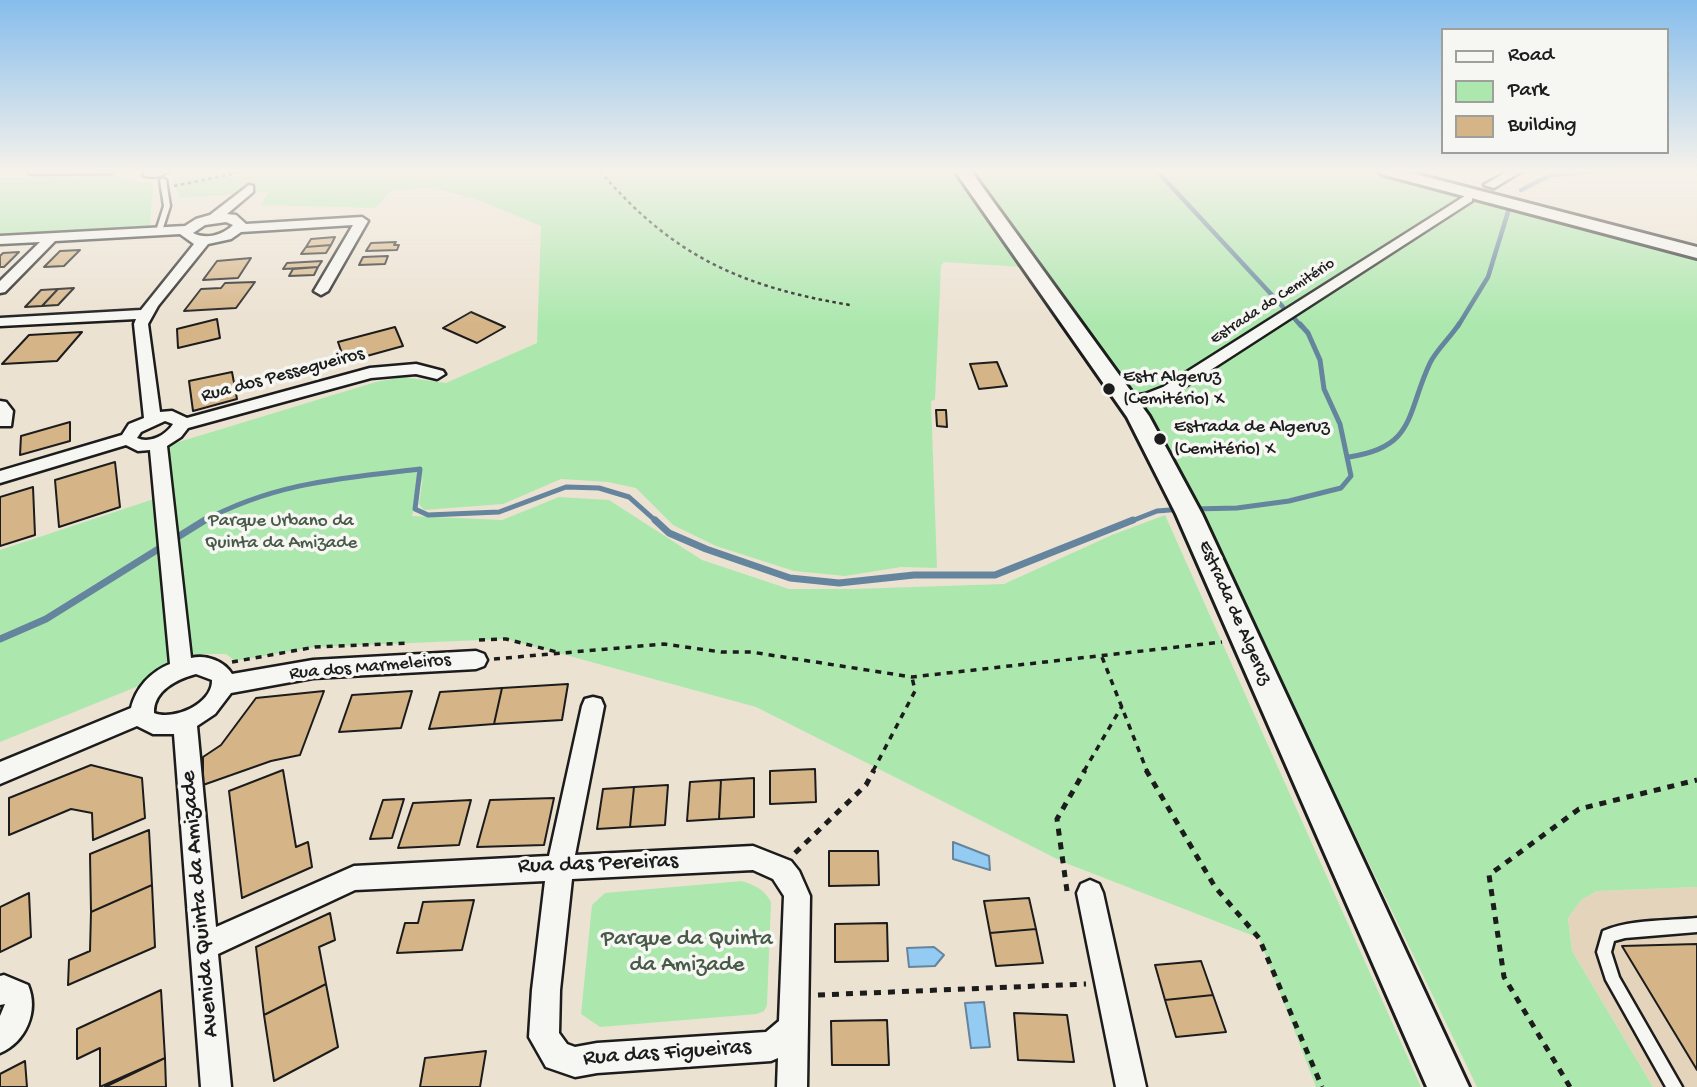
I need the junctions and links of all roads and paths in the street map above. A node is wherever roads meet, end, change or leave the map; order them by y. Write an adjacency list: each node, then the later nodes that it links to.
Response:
1 (162, 222): 13 (lane)
2 (207, 222): 12 (street)
3 (237, 222): 11 (street)
4 (349, 222): 11 (street)
5 (362, 222): 20 (street)
6 (648, 222): 21 (path)
7 (999, 222): 25 (main road, Estrada de Algeruz)
8 (1431, 222): 25 (street, Estrada do Cemitério)
9 (1579, 222): 18 (main road)
10 (1603, 222): 17 (main road)
11 (239, 228): 16 (street)
12 (188, 230): 13 (street); 16 (street)
13 (159, 231): 14 (street)
14 (52, 237): 15 (street); 19 (street)
15 (0, 240)
16 (203, 241): 22 (street)
17 (1697, 246)
18 (1697, 253)
19 (0, 289)
20 (321, 290)
21 (850, 305)
22 (147, 314): 23 (street); 26 (street)
23 (0, 322)
24 (437, 374): 27 (street, Rua dos Pessegueiros)
25 (1128, 401): 31 (main road, Estrada de Algeruz)
26 (153, 419): 27 (street); 28 (street)
27 (181, 425): 29 (street)
28 (128, 439): 29 (street); 30 (street)
29 (158, 443): 34 (street)
30 (0, 477)
31 (1245, 639): 32 (path); 57 (main road, Estrada de Algeruz)
32 (1102, 657): 35 (path); 38 (path)
33 (476, 660): 35 (path); 36 (street, Rua dos Marmeleiros)
34 (181, 669): 36 (street); 39 (street)
35 (912, 677): 44 (path)
36 (223, 685): 40 (street)
37 (593, 706): 43 (street, Rua das Figueiras)
38 (1122, 706): 45 (path); 56 (path)
39 (142, 714): 40 (street); 41 (street)
40 (185, 722): 47 (street, Avenida Quinta da Amizade)
41 (0, 773)
42 (1697, 780): 58 (path)
43 (560, 866): 44 (street, Rua das Pereiras); 47 (street, Rua das Pereiras); 51 (street, Rua das Figueiras)
44 (779, 868): 50 (street)
45 (1090, 893): 48 (street)
46 (1697, 925): 59 (lane)
47 (204, 946): 53 (street, Avenida Quinta da Amizade)
48 (1109, 983): 50 (path); 55 (street)
49 (0, 991): 52 (street)
50 (794, 996): 51 (street)
51 (794, 1028): 54 (street)
52 (0, 1038)
53 (216, 1087)
54 (792, 1087)
55 (1131, 1087)
56 (1322, 1087)
57 (1448, 1087)
58 (1570, 1087)
59 (1674, 1087)

